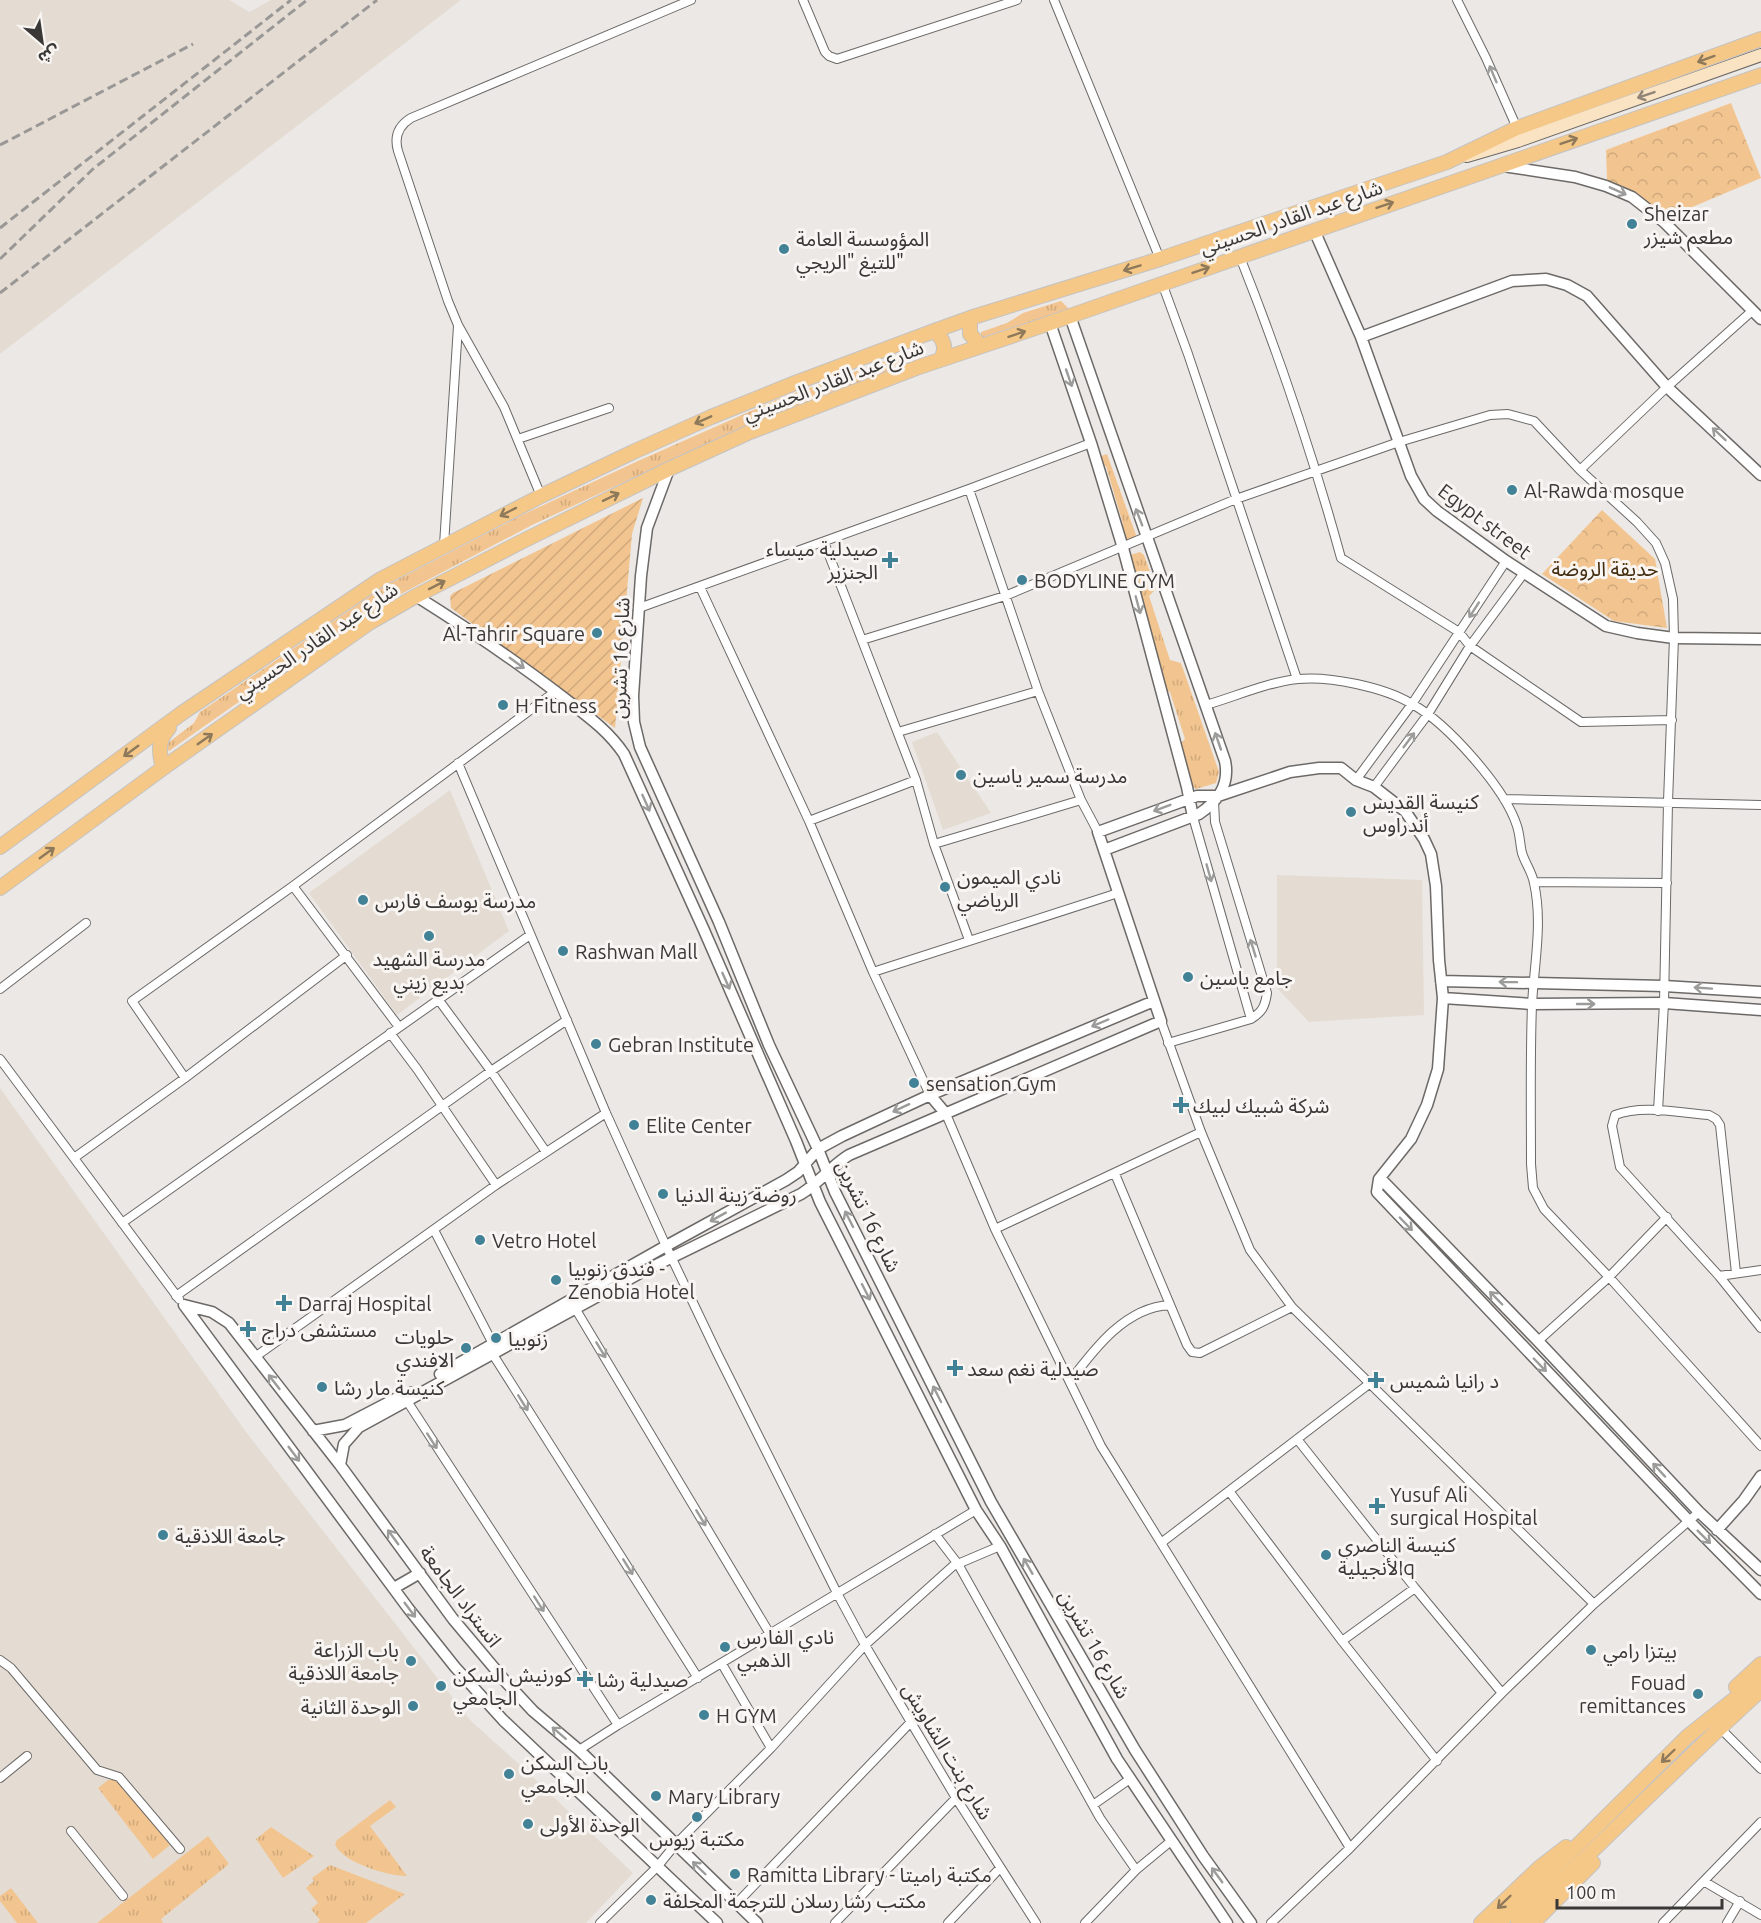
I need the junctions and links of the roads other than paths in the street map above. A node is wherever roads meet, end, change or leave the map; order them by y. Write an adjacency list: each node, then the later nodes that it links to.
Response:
1 (691, 0): 21 (street)
2 (803, 0): 3 (street)
3 (1017, 0)
4 (1054, 0): 14 (street)
5 (1457, 0): 9 (street, one-way to 5)
6 (1761, 39): 9 (main road, شارع عبد القادر الحسيني, one-way to 9)
7 (1761, 55): 10 (main road, one-way to 10)
8 (1761, 75): 11 (main road, شارع عبد القادر الحسيني, one-way to 8)
9 (1517, 128): 10 (main road, شارع عبد القادر الحسيني)
10 (1447, 162): 14 (main road, شارع عبد القادر الحسيني)
11 (1500, 166): 12 (main road, شارع عبد القادر الحسيني, one-way to 11); 16 (street, one-way to 16)
12 (1314, 230): 13 (main road, شارع عبد القادر الحسيني); 23 (street, Egypt street)
13 (1240, 257): 15 (main road, شارع عبد القادر الحسيني, one-way to 13); 32 (street)
14 (1160, 259): 18 (main road, شارع عبد القادر الحسيني, one-way to 18)
15 (1162, 283): 17 (main road, شارع عبد القادر الحسيني); 37 (street)
16 (1752, 310): 19 (street); 26 (street)
17 (1070, 316): 20 (main road, شارع عبد القادر الحسيني); 38 (street, one-way to 17)
18 (970, 318): 22 (main road, شارع عبد القادر الحسيني); 24 (main road)
19 (1761, 319)
20 (1050, 323): 24 (main road, شارع عبد القادر الحسيني, one-way to 20); 30 (street, one-way to 30)
21 (458, 325): 28 (street); 40 (street)
22 (934, 331): 25 (main road); 36 (main road, شارع عبد القادر الحسيني, one-way to 36)
23 (1361, 337): 26 (street); 29 (street, Egypt street)
24 (981, 346): 25 (main road, شارع عبد القادر الحسيني)
25 (941, 360): 31 (main road, شارع عبد القادر الحسيني)
26 (1667, 387): 33 (street); 34 (street, one-way to 26)
27 (609, 408): 28 (street)
28 (518, 439): 36 (street)
29 (1399, 442): 32 (street); 33 (street); 42 (street, Egypt street)
30 (1091, 443): 35 (street); 41 (street)
31 (669, 469): 45 (main road, شارع عبد القادر الحسيني, one-way to 31); 47 (street, شارع 16 تشرين)
32 (1317, 470): 37 (street); 48 (street)
33 (1580, 470): 49 (street)
34 (1761, 475)
35 (969, 489): 39 (street); 46 (street)
36 (541, 496): 40 (main road, شارع عبد القادر الحسيني, one-way to 40)
37 (1236, 500): 38 (street); 53 (street)
38 (1147, 537): 41 (street); 57 (street)
39 (824, 542): 44 (street); 51 (street)
40 (444, 545): 58 (main road, شارع عبد القادر الحسيني)
41 (1123, 548): 46 (street); 67 (street, one-way to 67)
42 (1506, 561): 43 (street, Egypt street); 48 (street, one-way to 48)
43 (1524, 573): 49 (street, Egypt street); 52 (street)
44 (700, 587): 47 (street); 74 (street)
45 (416, 596): 54 (street, شارع 16 تشرين, one-way to 54); 63 (main road, شارع عبد القادر الحسيني, one-way to 45)
46 (1005, 596): 51 (street); 55 (street)
47 (639, 608): 84 (street, شارع 16 تشرين)
48 (1459, 633): 52 (street); 56 (street)
49 (1674, 639): 50 (street, Egypt street); 60 (street)
50 (1761, 639)
51 (862, 640): 61 (street)
52 (1470, 646): 59 (street); 60 (street)
53 (1297, 679): 56 (street); 57 (street)
54 (556, 691): 62 (street); 86 (street, شارع 16 تشرين, one-way to 86)
55 (1038, 691): 61 (street); 70 (street)
56 (1412, 704): 59 (street); 65 (street)
57 (1206, 705): 68 (street, one-way to 57)
58 (182, 713): 63 (main road); 77 (main road, شارع عبد القادر الحسيني, one-way to 77)
59 (1428, 714): 66 (street, one-way to 59); 69 (street)
60 (1672, 720): 71 (street)
61 (898, 732): 64 (street)
62 (458, 763): 81 (street); 87 (street, شارع بنت الشاويش)
63 (163, 768): 82 (main road, شارع عبد القادر الحسيني, one-way to 63)
64 (916, 780): 74 (street); 76 (street)
65 (1356, 780): 66 (street); 68 (street)
66 (1374, 786): 91 (street)
67 (1190, 797): 68 (street); 73 (street); 75 (street, one-way to 75)
68 (1216, 798): 73 (street); 102 (street, one-way to 68)
69 (1504, 799): 71 (street); 79 (street)
70 (1081, 800): 75 (street); 76 (street)
71 (1668, 802): 72 (street); 80 (street)
72 (1761, 805)
73 (1193, 817): 78 (street); 102 (street, one-way to 102)
74 (809, 821): 90 (street)
75 (1098, 832): 78 (street)
76 (934, 844): 88 (street)
77 (0, 847)
78 (1104, 850): 83 (street)
79 (1534, 882): 80 (street); 92 (street)
80 (1667, 883): 93 (street)
81 (293, 886): 89 (street); 110 (street)
82 (0, 888)
83 (1118, 893): 88 (street); 98 (street)
84 (719, 922): 86 (street); 117 (street, شارع 16 تشرين)
85 (86, 923): 94 (street)
86 (703, 928): 120 (street, شارع 16 تشرين, one-way to 120)
87 (530, 935): 97 (street); 103 (street, شارع بنت الشاويش)
88 (969, 940): 90 (street)
89 (347, 955): 105 (street); 110 (street)
90 (873, 972): 111 (street)
91 (1441, 981): 92 (street, one-way to 91); 96 (street)
92 (1534, 983): 93 (street); 100 (street)
93 (1664, 986): 95 (street, one-way to 93); 99 (street)
94 (0, 989)
95 (1761, 992)
96 (1443, 998): 100 (street); 123 (street)
97 (438, 999): 105 (street); 109 (street)
98 (1154, 1001): 104 (street); 111 (street, one-way to 111)
99 (1664, 1003): 100 (street, one-way to 99); 101 (street); 113 (street)
100 (1532, 1004): 135 (street)
101 (1761, 1010)
102 (1251, 1019): 107 (street)
103 (567, 1020): 109 (street); 114 (street, شارع بنت الشاويش)
104 (1161, 1021): 107 (street); 115 (street)
105 (399, 1027): 106 (street)
106 (390, 1033): 112 (street); 127 (street)
107 (1168, 1043): 116 (street)
108 (0, 1059): 119 (street)
109 (491, 1071): 112 (street); 118 (street)
110 (185, 1078): 119 (street)
111 (930, 1095): 115 (street); 117 (street, one-way to 117)
112 (441, 1107): 124 (street); 136 (street)
113 (1658, 1111): 126 (street); 133 (street)
114 (606, 1113): 118 (street); 130 (street, شارع بنت الشاويش)
115 (946, 1114): 121 (street); 128 (street)
116 (1202, 1132): 122 (street); 140 (street)
117 (818, 1149): 120 (street); 121 (street, شارع 16 تشرين)
118 (546, 1152): 124 (street)
119 (74, 1158): 127 (street)
120 (805, 1163): 125 (street, شارع 16 تشرين); 130 (street, one-way to 130)
121 (827, 1173): 125 (street); 186 (street, شارع 16 تشرين, one-way to 121)
122 (1115, 1174): 128 (street); 139 (street)
123 (1380, 1178): 142 (street, one-way to 123); 156 (street, one-way to 156)
124 (496, 1185): 129 (street)
125 (814, 1186): 131 (street); 154 (street, شارع 16 تشرين, one-way to 154)
126 (1667, 1218): 134 (street); 135 (street)
127 (122, 1223): 136 (street)
128 (995, 1229): 145 (street)
129 (434, 1230): 143 (street); 144 (street)
130 (666, 1246): 131 (street, شارع بنت الشاويش); 137 (street)
131 (671, 1258): 137 (street); 166 (street, شارع بنت الشاويش)
132 (1761, 1270): 133 (street)
133 (1736, 1273): 134 (street)
134 (1719, 1276): 141 (street)
135 (1609, 1277): 142 (street); 150 (street)
136 (176, 1296): 138 (street)
137 (573, 1304): 143 (street); 169 (street, one-way to 169)
138 (184, 1305): 144 (street, اتستراد الجامعة); 164 (street, one-way to 164)
139 (1170, 1305): 140 (street); 145 (street)
140 (1292, 1307): 146 (street)
141 (1761, 1328)
142 (1538, 1341): 155 (street, one-way to 142)
143 (493, 1348): 147 (street); 175 (street, one-way to 175)
144 (255, 1357): 148 (street, اتستراد الجامعة, one-way to 144)
145 (1070, 1381): 159 (street)
146 (1369, 1384): 149 (street); 168 (street)
147 (409, 1396): 148 (street); 151 (street); 181 (street, one-way to 181)
148 (313, 1431): 151 (street, اتستراد الجامعة)
149 (1297, 1439): 153 (street); 165 (street)
150 (1761, 1446)
151 (340, 1465): 163 (street, اتستراد الجامعة, one-way to 151)
152 (1761, 1476): 157 (street)
153 (1229, 1491): 159 (street); 170 (street)
154 (976, 1510): 158 (street); 160 (street, شارع 16 تشرين)
155 (1699, 1512): 156 (street); 157 (street)
156 (1688, 1520): 167 (street, one-way to 167); 168 (street)
157 (1717, 1530): 162 (street)
158 (935, 1534): 161 (street); 166 (street)
159 (1161, 1543): 201 (street)
160 (1000, 1546): 161 (street); 188 (street, شارع 16 تشرين)
161 (958, 1564): 171 (street); 194 (street)
162 (1761, 1569)
163 (420, 1573): 164 (street); 185 (street, اتستراد الجامعة, one-way to 163)
164 (394, 1588): 203 (street, one-way to 203)
165 (1415, 1588): 170 (street); 178 (street)
166 (837, 1593): 169 (street); 171 (street, شارع بنت الشاويش)
167 (1761, 1594)
168 (1594, 1604): 178 (street)
169 (770, 1634): 173 (street)
170 (1342, 1641): 189 (street)
171 (865, 1645): 180 (street, شارع بنت الشاويش); 184 (street)
172 (0, 1660): 202 (street)
173 (722, 1664): 175 (street); 184 (street)
174 (1761, 1664): 183 (main road)
175 (698, 1678): 181 (street)
176 (1761, 1678): 183 (main road)
177 (1761, 1690): 182 (main road)
178 (1502, 1693): 189 (street)
179 (1761, 1701): 182 (main road)
180 (910, 1724): 193 (street, شارع بنت الشاويش); 209 (street)
181 (618, 1725): 185 (street)
182 (1720, 1728): 190 (street); 197 (main road)
183 (1688, 1736): 198 (main road, one-way to 198)
184 (771, 1748): 200 (street)
185 (579, 1750): 200 (street, اتستراد الجامعة)
186 (1135, 1750): 188 (street); 219 (street, شارع 16 تشرين, one-way to 186)
187 (27, 1756): 191 (street)
188 (1117, 1759): 192 (street, شارع 16 تشرين)
189 (1437, 1761): 201 (street)
190 (1761, 1769)
191 (0, 1778)
192 (1130, 1779): 194 (street); 199 (street, شارع 16 تشرين)
193 (956, 1798): 204 (street, شارع بنت الشاويش); 214 (street)
194 (1093, 1805): 205 (street)
195 (1761, 1822): 206 (street)
196 (71, 1830): 207 (street)
197 (1611, 1834): 223 (main road); 224 (main road)
198 (1582, 1840): 221 (main road, one-way to 221); 222 (main road)
199 (1171, 1841): 205 (street); 218 (street, شارع 16 تشرين)
200 (675, 1845): 203 (street); 209 (street, اتستراد الجامعة, one-way to 200)
201 (1350, 1848): 220 (street)
202 (180, 1849)
203 (657, 1867): 211 (street); 212 (street)
204 (1000, 1868): 215 (street); 216 (street, شارع بنت الشاويش)
205 (1136, 1870): 217 (street)
206 (1705, 1882): 208 (street); 225 (street)
207 (123, 1896)
208 (1740, 1901): 210 (street); 226 (street)
209 (736, 1904): 213 (street, اتستراد الجامعة)
210 (1761, 1915)
211 (600, 1923)
212 (717, 1923)
213 (757, 1923)
214 (835, 1923)
215 (948, 1923)
216 (1036, 1923)
217 (1085, 1923)
218 (1227, 1923)
219 (1251, 1923)
220 (1270, 1923)
221 (1481, 1923)
222 (1499, 1923)
223 (1518, 1923)
224 (1533, 1923)
225 (1663, 1923)
226 (1727, 1923)

